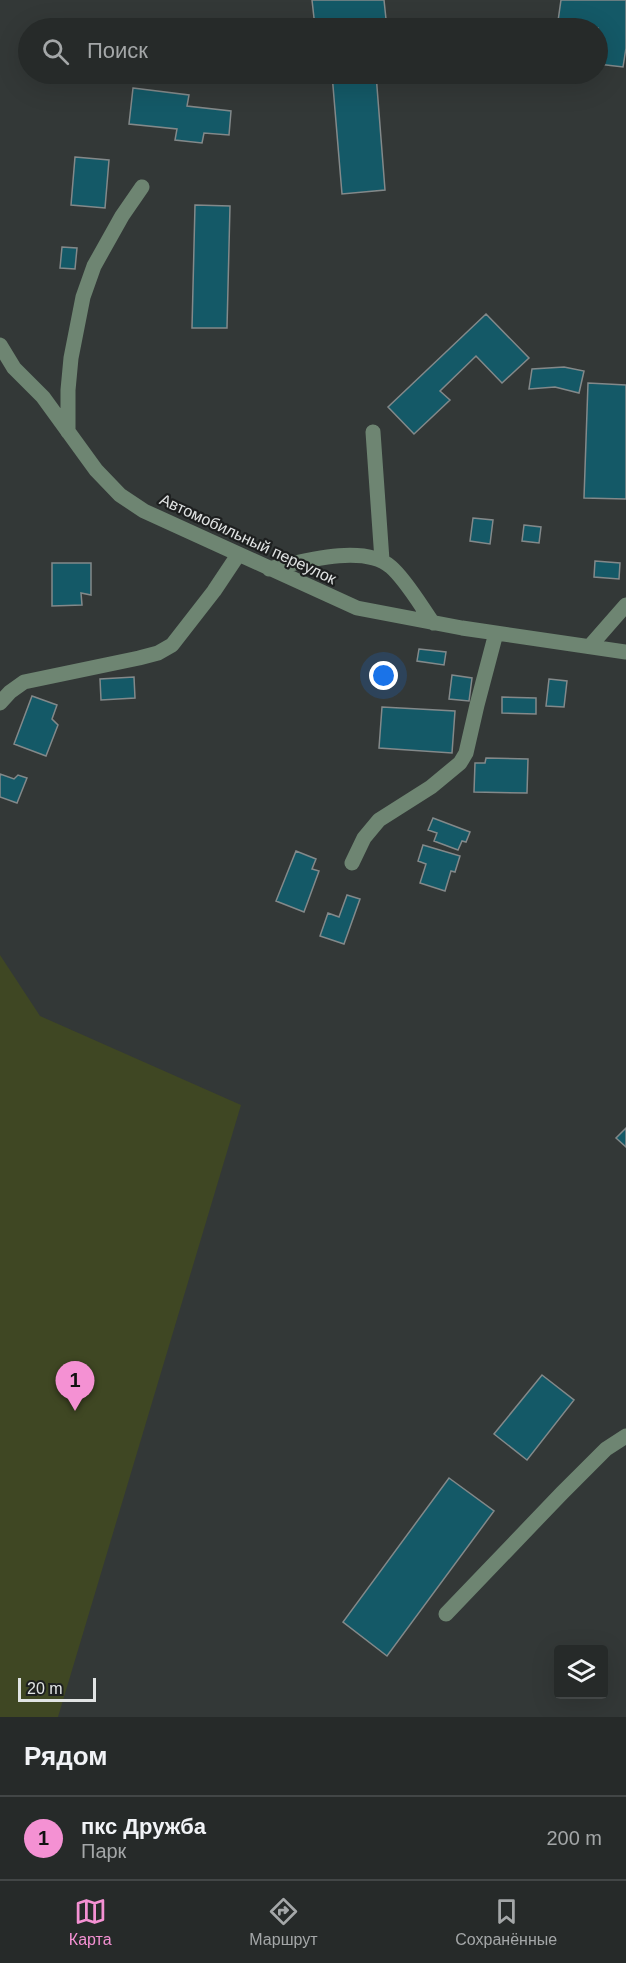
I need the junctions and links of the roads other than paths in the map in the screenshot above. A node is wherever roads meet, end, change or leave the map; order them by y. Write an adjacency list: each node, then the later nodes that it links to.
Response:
1 (142, 187): 3 (lane)
2 (0, 345): 3 (lane, Автомобильный переулок)
3 (68, 432): 5 (lane, Автомобильный переулок)
4 (373, 432): 6 (lane)
5 (238, 555): 7 (lane, Автомобильный переулок); 13 (lane)
6 (382, 560): 7 (lane); 9 (lane)
7 (269, 569): 9 (lane, Автомобильный переулок)
8 (626, 605): 11 (lane)
9 (433, 623): 10 (lane, Автомобильный переулок)
10 (496, 633): 11 (lane, Автомобильный переулок); 14 (lane)
11 (590, 646): 12 (lane, Автомобильный переулок)
12 (626, 652)
13 (0, 703)
14 (352, 862)
15 (626, 1436): 16 (lane)
16 (446, 1614)

